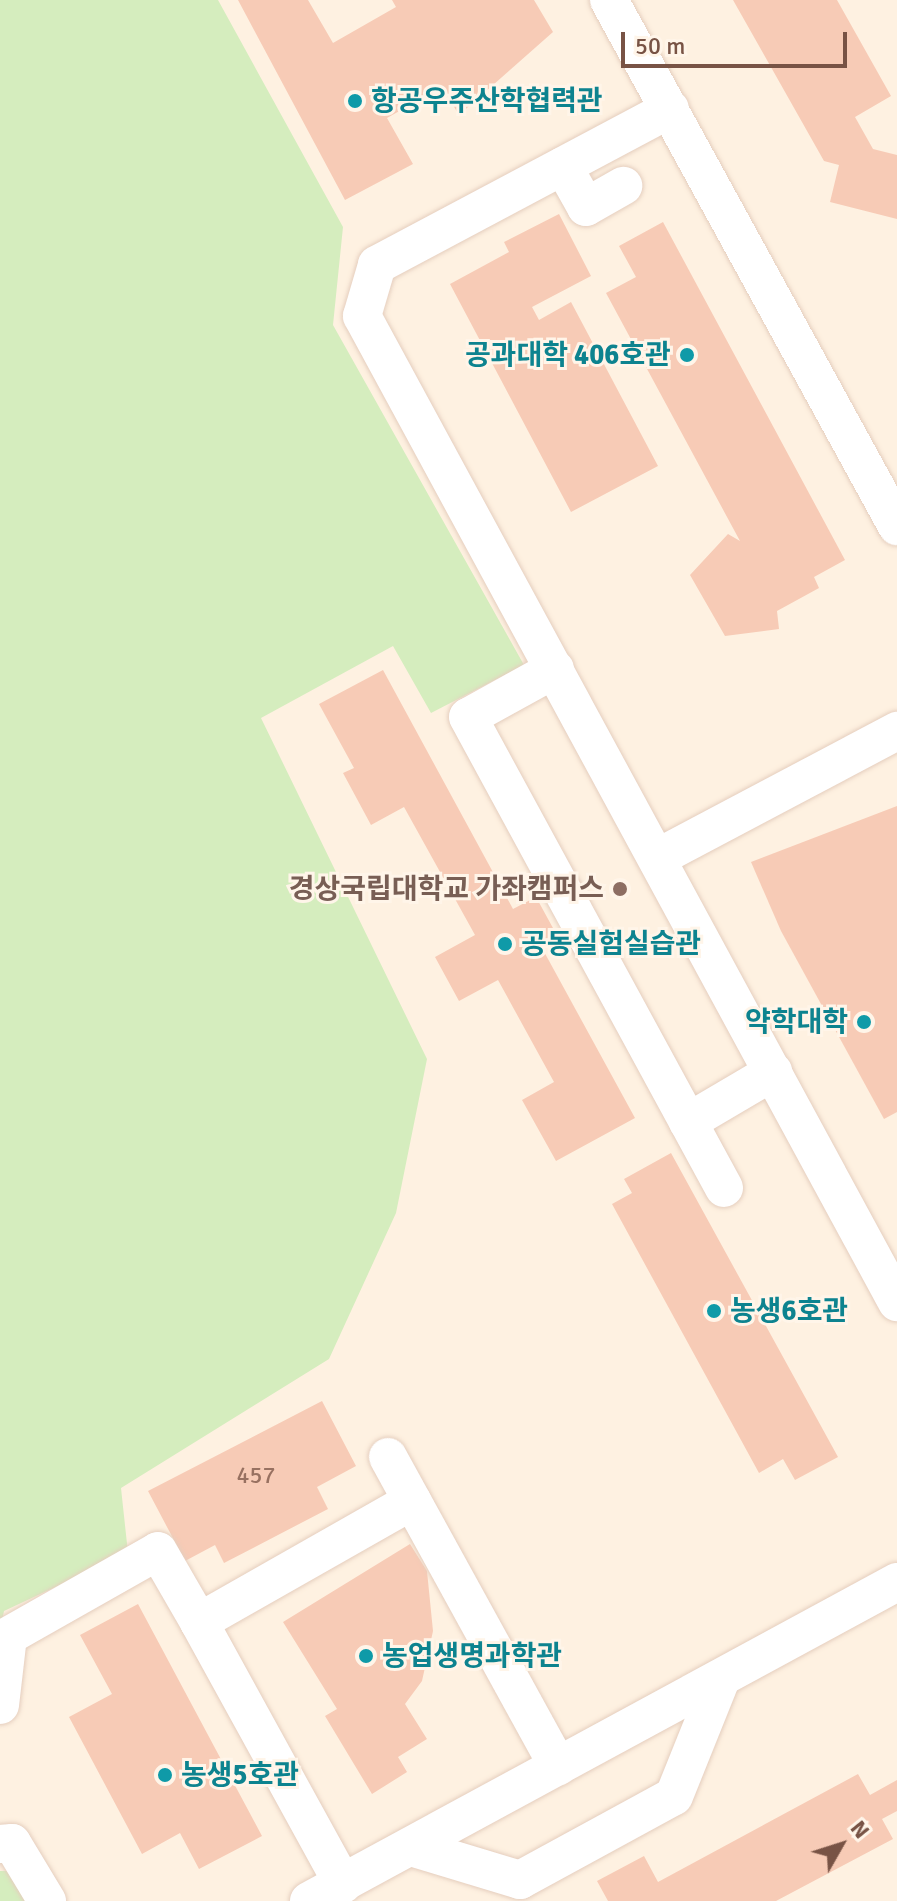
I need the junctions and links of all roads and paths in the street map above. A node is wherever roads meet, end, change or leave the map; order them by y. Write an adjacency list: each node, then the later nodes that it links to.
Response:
1 (609, 0): 2 (street)
2 (670, 109): 3 (street); 5 (street)
3 (563, 166): 4 (street); 6 (street)
4 (623, 186)
5 (897, 526)
6 (555, 669): 8 (street); 10 (street)
7 (897, 731): 8 (street)
8 (657, 858): 9 (street)
9 (773, 1072): 10 (street); 12 (street)
10 (688, 1122): 11 (street)
11 (724, 1188)
12 (897, 1302)
13 (388, 1457): 14 (street)
14 (412, 1501): 16 (street); 19 (street)
15 (897, 1582): 17 (street)
16 (199, 1622): 18 (street); 22 (street)
17 (721, 1679): 19 (street); 21 (street)
18 (0, 1705)
19 (558, 1766): 21 (street)
20 (4, 1836): 23 (street)
21 (411, 1847): 22 (street)
22 (343, 1884): 24 (street)
23 (47, 1901)
24 (309, 1901)

